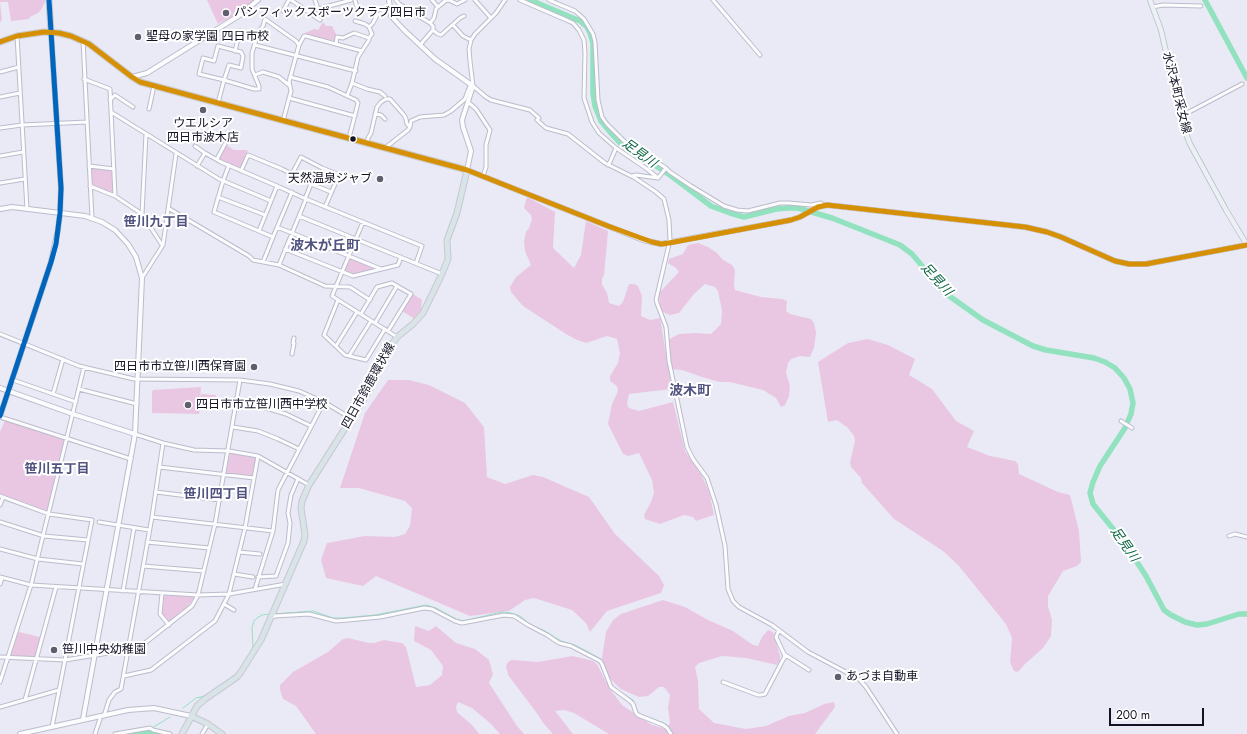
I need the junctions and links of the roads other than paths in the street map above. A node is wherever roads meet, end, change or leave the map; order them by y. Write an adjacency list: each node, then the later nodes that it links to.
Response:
1 (49, 0): 34 (main road)
2 (258, 0): 52 (street)
3 (290, 0): 22 (street); 27 (street)
4 (315, 0): 20 (street)
5 (351, 0): 20 (street)
6 (355, 0): 24 (street)
7 (389, 0): 21 (street)
8 (396, 0): 29 (street)
9 (432, 0): 18 (street)
10 (465, 0): 18 (street)
11 (475, 0): 26 (street)
12 (505, 0): 26 (street)
13 (520, 0): 88 (street)
14 (549, 0): 98 (street)
15 (713, 0): 46 (street)
16 (1150, 0): 19 (main road, 水沢本町采女線)
17 (1201, 6): 19 (street)
18 (438, 7): 29 (street)
19 (1152, 7): 73 (main road, 水沢本町采女線)
20 (318, 9): 23 (street)
21 (390, 9): 31 (street); 43 (street)
22 (283, 11)
23 (310, 11)
24 (359, 15)
25 (464, 16): 30 (street)
26 (491, 18): 38 (street)
27 (320, 20)
28 (355, 21): 31 (street)
29 (430, 23): 32 (street)
30 (453, 25): 32 (street); 38 (street)
31 (369, 27): 36 (street)
32 (433, 30): 43 (street)
33 (240, 31): 44 (street)
34 (51, 32): 35 (main road); 37 (main road); 78 (street)
35 (17, 36): 39 (main road); 48 (street)
36 (369, 38): 40 (street); 45 (street)
37 (83, 40): 52 (main road); 54 (street)
38 (471, 40): 58 (street)
39 (0, 42)
40 (336, 44): 42 (street); 45 (street)
41 (255, 45): 42 (street); 47 (street); 51 (street)
42 (299, 45): 47 (street)
43 (420, 45): 58 (street)
44 (235, 51): 55 (street); 55 (street)
45 (362, 51): 49 (street)
46 (760, 55)
47 (296, 56): 49 (street); 53 (street)
48 (19, 67): 50 (street); 61 (street)
49 (356, 71): 56 (street)
50 (0, 72)
51 (255, 75): 55 (street); 60 (street)
52 (132, 77): 59 (main road)
53 (290, 77): 60 (street); 62 (street)
54 (84, 79): 66 (street); 77 (street)
55 (224, 80): 68 (street)
56 (352, 83): 62 (street); 63 (street)
57 (1242, 84): 73 (street)
58 (472, 85): 67 (street); 80 (street); 94 (street)
59 (154, 86): 68 (main road); 70 (street)
60 (290, 86): 65 (street)
61 (20, 93): 64 (street); 79 (street)
62 (347, 96): 74 (street)
63 (385, 96)
64 (0, 97)
65 (289, 98): 74 (street); 76 (street)
66 (110, 100): 69 (street); 71 (street)
67 (468, 102): 100 (street); 103 (street)
68 (218, 103): 76 (main road)
69 (133, 107)
70 (149, 109)
71 (111, 112): 82 (street); 99 (street)
72 (375, 114): 75 (street); 80 (street); 84 (street)
73 (1181, 115): 136 (main road, 水沢本町采女線)
74 (355, 116): 83 (street)
75 (385, 119)
76 (283, 121): 83 (main road)
77 (87, 122): 78 (street); 95 (street)
78 (57, 123): 79 (street); 123 (street)
79 (22, 125): 81 (street); 89 (street)
80 (410, 127): 87 (street)
81 (0, 128)
82 (146, 134): 91 (street); 124 (street)
83 (349, 138): 84 (main road)
84 (367, 143): 87 (main road)
85 (225, 144): 93 (street)
86 (195, 146): 90 (street)
87 (385, 148): 100 (main road)
88 (616, 148): 94 (street); 105 (street)
89 (24, 152): 92 (street); 106 (street)
90 (204, 153): 93 (street); 96 (street)
91 (176, 154): 96 (street); 120 (street)
92 (0, 156)
93 (217, 160): 97 (street)
94 (608, 165): 104 (street)
95 (89, 166): 99 (street); 110 (street)
96 (197, 166): 107 (street)
97 (229, 166): 101 (street); 107 (street)
98 (666, 168): 105 (street); 118 (street)
99 (114, 169): 114 (street)
100 (467, 170): 103 (main road); 145 (main road, 四日市鈴鹿環状線)
101 (241, 171): 102 (street); 111 (street)
102 (292, 174): 109 (street); 113 (street)
103 (483, 176): 134 (main road)
104 (632, 176): 105 (street); 134 (street)
105 (658, 178)
106 (25, 179): 108 (street); 122 (street)
107 (223, 181): 115 (street); 117 (street)
108 (0, 183)
109 (311, 184): 113 (street); 116 (street)
110 (90, 186): 114 (street); 127 (street)
111 (277, 186): 112 (street); 117 (street)
112 (292, 192): 116 (street); 129 (street)
113 (331, 192): 119 (street)
114 (115, 196): 124 (street)
115 (218, 196): 125 (street); 130 (street)
116 (306, 199): 119 (street); 126 (street)
117 (271, 201): 125 (street)
118 (823, 205): 134 (main road); 136 (main road)
119 (326, 207): 128 (street)
120 (168, 208): 135 (street); 140 (street)
121 (0, 209): 122 (street)
122 (27, 209): 123 (street)
123 (60, 213): 127 (street); 158 (street)
124 (142, 214): 135 (street)
125 (266, 215): 130 (street)
126 (298, 216): 131 (street); 133 (street)
127 (92, 218): 146 (street)
128 (363, 222): 133 (street); 141 (street)
129 (277, 227): 131 (street); 132 (street)
130 (259, 231): 132 (street)
131 (292, 233): 137 (street); 138 (street)
132 (273, 237): 140 (street)
133 (356, 239): 138 (street); 139 (street)
134 (669, 243): 244 (street)
135 (163, 245): 146 (street)
136 (1247, 245)
137 (286, 249): 142 (street); 144 (street)
138 (349, 256): 143 (street); 144 (street)
139 (401, 257): 141 (street); 143 (street)
140 (263, 262): 142 (street)
141 (416, 263): 145 (street)
142 (279, 264): 148 (street)
143 (382, 269): 144 (street)
144 (342, 272): 148 (street)
145 (442, 274): 156 (main road, 四日市鈴鹿環状線)
146 (142, 278): 164 (street)
147 (397, 286): 150 (street); 153 (street); 154 (street)
148 (336, 288): 149 (street); 150 (street)
149 (338, 300): 151 (street); 159 (street)
150 (370, 300): 152 (street)
151 (357, 312): 152 (street); 159 (street)
152 (361, 314): 153 (street)
153 (373, 322): 154 (street); 161 (street)
154 (386, 330): 156 (street); 161 (street)
155 (0, 334): 158 (street)
156 (397, 337): 177 (main road, 四日市鈴鹿環状線)
157 (294, 338): 160 (street)
158 (25, 343): 162 (street); 165 (street)
159 (336, 346): 161 (street)
160 (292, 354)
161 (349, 356)
162 (64, 359): 163 (street); 170 (street)
163 (84, 367): 164 (street); 168 (street)
164 (138, 379): 166 (street); 173 (street)
165 (13, 380): 169 (street); 170 (street)
166 (240, 380): 172 (street); 174 (street)
167 (0, 388): 169 (street)
168 (79, 389): 171 (street); 173 (street)
169 (9, 392): 175 (street); 176 (street)
170 (52, 394): 171 (street)
171 (76, 402): 175 (street)
172 (324, 402): 177 (street); 179 (street)
173 (137, 404): 182 (street)
174 (236, 404): 179 (street); 180 (street)
175 (73, 414): 182 (street); 183 (street)
176 (0, 416): 183 (street)
177 (352, 418): 194 (main road, 四日市鈴鹿環状線)
178 (1122, 421): 181 (street)
179 (311, 426): 185 (street)
180 (233, 427): 185 (street); 186 (street)
181 (1132, 427)
182 (135, 434): 184 (street); 188 (street)
183 (67, 438): 188 (street); 199 (street)
184 (163, 443): 186 (street); 189 (street)
185 (300, 449): 190 (street)
186 (229, 451): 187 (street); 191 (street)
187 (258, 456): 190 (street); 192 (street)
188 (131, 459): 204 (street)
189 (159, 467): 191 (street); 195 (street)
190 (288, 472): 193 (street); 208 (street)
191 (224, 475): 192 (street); 197 (street)
192 (254, 478): 206 (street)
193 (298, 479): 194 (street); 223 (street)
194 (309, 485): 229 (main road, 四日市鈴鹿環状線)
195 (156, 492): 197 (street); 200 (street)
196 (2, 496): 198 (street); 199 (street)
197 (220, 500): 203 (street)
198 (0, 505)
199 (49, 514): 209 (street); 212 (street)
200 (152, 517): 203 (street); 207 (street)
201 (0, 522): 209 (street)
202 (99, 522): 204 (street)
203 (215, 524): 206 (street); 214 (street)
204 (119, 525): 205 (street); 234 (street)
205 (134, 528): 207 (street); 235 (street)
206 (245, 528): 208 (street); 216 (street)
207 (149, 530): 213 (street)
208 (273, 531): 226 (street)
209 (44, 536): 212 (street); 218 (street)
210 (1229, 536): 211 (street)
211 (1247, 537)
212 (88, 540): 219 (street)
213 (147, 542): 214 (street); 220 (street)
214 (209, 548): 221 (street)
215 (0, 549): 218 (street)
216 (239, 552): 217 (street); 222 (street)
217 (260, 554)
218 (38, 559): 219 (street); 228 (street)
219 (83, 564): 232 (street)
220 (142, 566): 221 (street); 236 (street)
221 (204, 570): 239 (street)
222 (234, 574): 225 (street); 238 (street)
223 (276, 576): 226 (street); 230 (street)
224 (1, 577): 227 (street); 228 (street)
225 (253, 577)
226 (258, 577): 233 (street)
227 (0, 584)
228 (31, 584): 231 (street); 249 (street)
229 (286, 584): 230 (street); 242 (main road, 四日市鈴鹿環状線)
230 (273, 586): 233 (street)
231 (56, 587): 232 (street); 250 (street)
232 (79, 588): 234 (street); 251 (street)
233 (255, 589): 238 (street)
234 (107, 590): 235 (street); 247 (street)
235 (123, 591): 236 (street)
236 (138, 592): 237 (street); 245 (street)
237 (162, 593): 239 (street); 243 (street)
238 (229, 594): 239 (street); 240 (street)
239 (198, 595): 243 (street)
240 (224, 604): 241 (street); 253 (street)
241 (234, 610)
242 (271, 617): 260 (main road, 四日市鈴鹿環状線); 271 (street)
243 (168, 625): 245 (street)
244 (779, 630): 246 (street); 272 (street)
245 (128, 650): 247 (street); 253 (street)
246 (784, 654): 252 (street); 255 (street)
247 (96, 655): 251 (street); 261 (street)
248 (0, 657): 249 (street)
249 (8, 658): 250 (street); 254 (street)
250 (36, 659): 251 (street); 257 (street)
251 (65, 660): 256 (street)
252 (809, 670)
253 (124, 676): 259 (street)
254 (0, 682)
255 (723, 682)
256 (59, 690): 257 (street); 263 (street)
257 (25, 700): 258 (street)
258 (0, 707)
259 (101, 716): 260 (street); 261 (street); 265 (street)
260 (191, 716): 262 (main road); 268 (main road, 四日市鈴鹿環状線)
261 (83, 720): 263 (street)
262 (208, 724): 269 (street); 270 (main road)
263 (52, 727): 264 (street)
264 (20, 734)
265 (95, 734)
266 (115, 734): 267 (street)
267 (170, 734)
268 (182, 734)
269 (202, 734)
270 (222, 734)
271 (671, 734)
272 (897, 734)

